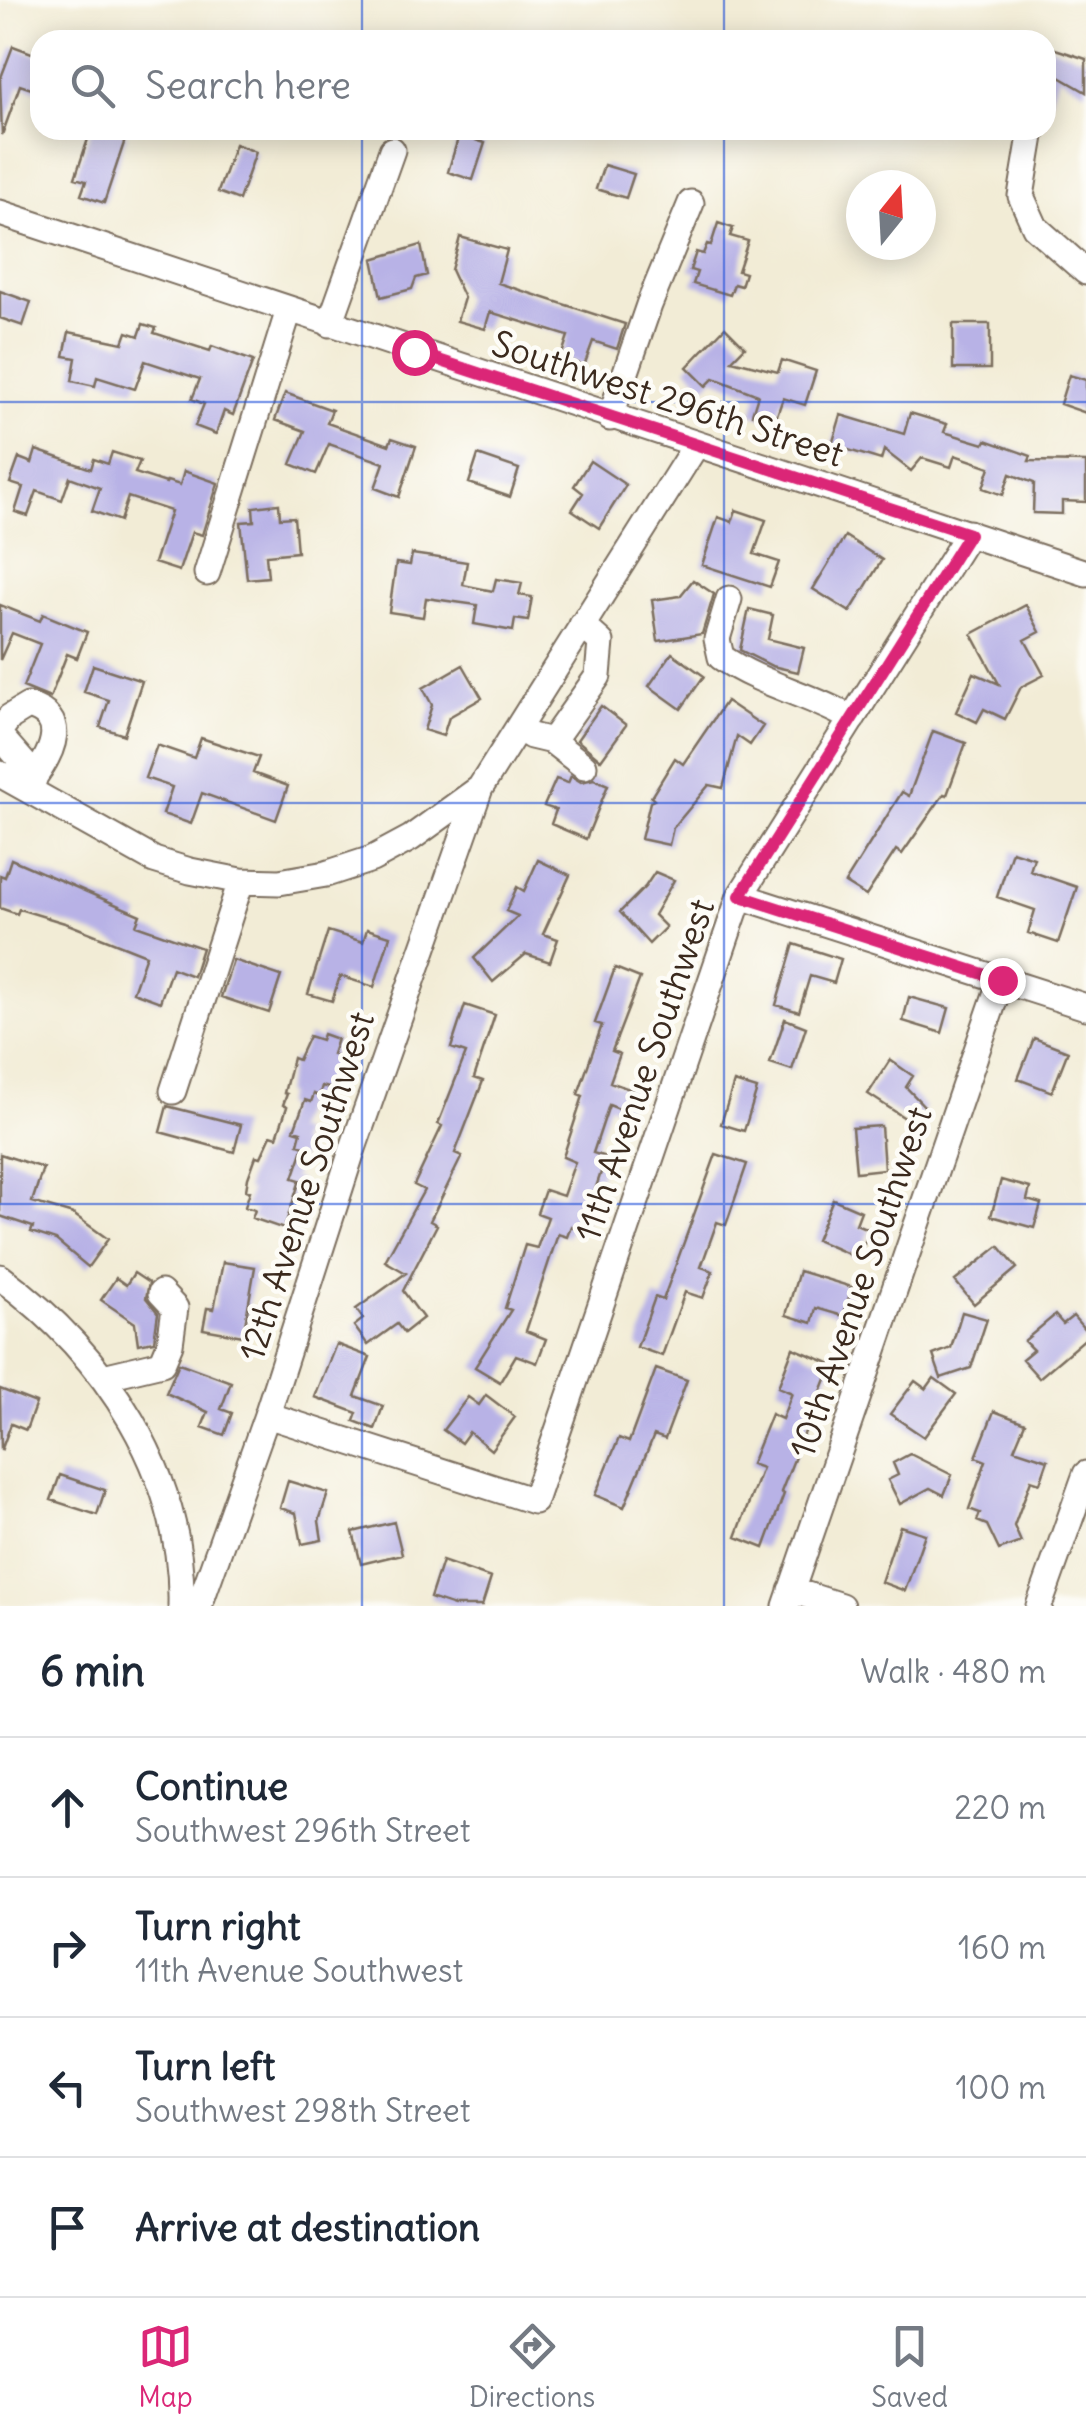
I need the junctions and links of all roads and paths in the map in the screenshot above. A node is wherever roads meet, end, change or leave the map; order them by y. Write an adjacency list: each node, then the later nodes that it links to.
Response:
1 (1030, 140): 5 (street)
2 (392, 150): 7 (street)
3 (691, 203): 8 (street)
4 (0, 214): 6 (street, Southwest 296th Street)
5 (1086, 272)
6 (290, 310): 7 (street, Southwest 296th Street); 11 (street)
7 (330, 324): 8 (street, Southwest 296th Street)
8 (610, 418): 9 (street, Southwest 296th Street)
9 (696, 445): 10 (street, Southwest 296th Street); 14 (street)
10 (969, 534): 12 (street, Southwest 296th Street); 15 (street, 11th Avenue Southwest)
11 (207, 573)
12 (1086, 574)
13 (728, 599): 15 (street)
14 (582, 625): 16 (street); 18 (street)
15 (852, 719): 24 (street, 11th Avenue Southwest)
16 (518, 728): 18 (street); 22 (street)
17 (0, 733): 21 (street); 21 (street)
18 (552, 741): 19 (street)
19 (584, 766)
20 (0, 774): 21 (street)
21 (32, 784): 23 (street)
22 (480, 788): 23 (street); 31 (street, 12th Avenue Southwest)
23 (241, 881): 27 (street)
24 (740, 896): 25 (street); 31 (street, 11th Avenue Southwest)
25 (1002, 980): 26 (street); 33 (street, 10th Avenue Southwest)
26 (1086, 1007)
27 (173, 1091)
28 (0, 1278): 30 (street)
29 (160, 1292): 30 (street)
30 (103, 1378): 34 (street)
31 (267, 1415): 35 (street, 12th Avenue Southwest)
32 (1086, 1474): 37 (street)
33 (789, 1598): 36 (street)
34 (180, 1606)
35 (199, 1606)
36 (840, 1606)
37 (1040, 1606)

